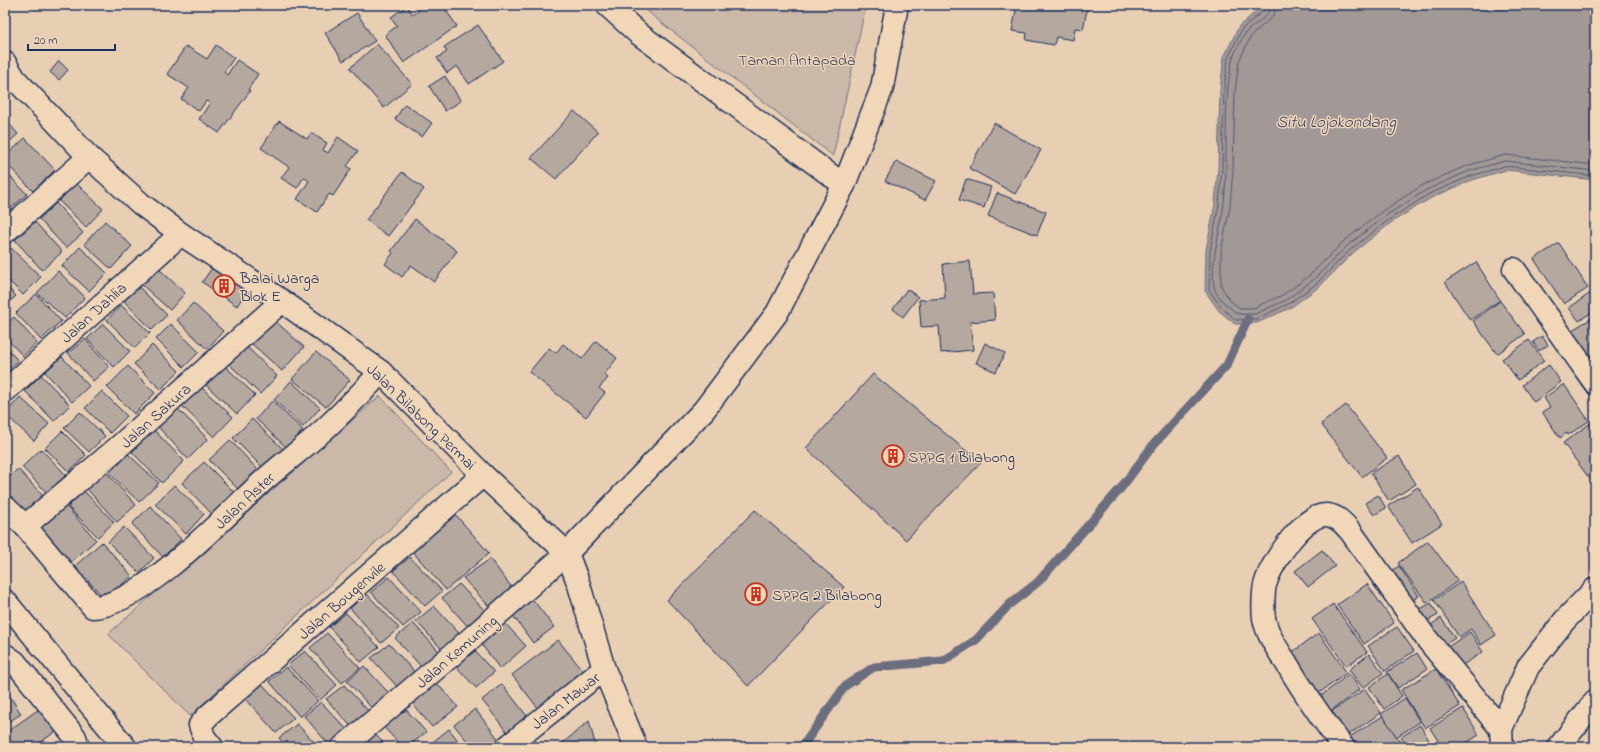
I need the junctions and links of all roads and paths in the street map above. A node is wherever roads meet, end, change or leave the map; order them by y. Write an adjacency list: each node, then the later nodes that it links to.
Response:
1 (607, 5): 5 (street)
2 (897, 5): 5 (street, Jalan Kemuning)
3 (8, 76): 4 (street, Jalan Bilabong Permai)
4 (89, 157): 6 (street); 7 (street, Jalan Bilabong Permai)
5 (844, 185): 16 (street, Jalan Kemuning)
6 (5, 232)
7 (181, 234): 9 (street, Jalan Bilabong Permai); 12 (street, Jalan Dahlia)
8 (1514, 269): 11 (street)
9 (282, 301): 10 (street, Jalan Bilabong Permai); 15 (street, Jalan Sakura)
10 (381, 372): 13 (street, Jalan Bilabong Permai); 15 (street, Jalan Aster)
11 (1595, 384)
12 (5, 390)
13 (483, 475): 16 (street, Jalan Bilabong Permai); 25 (street, Jalan Bougenvile)
14 (5, 506): 15 (street)
15 (25, 526)
16 (567, 553): 20 (street, Jalan Bilabong Permai); 26 (street, Jalan Kemuning)
17 (1595, 589): 22 (street)
18 (5, 601): 24 (street)
19 (5, 655): 23 (street)
20 (604, 669): 27 (street, Jalan Mawar); 28 (street, Jalan Bilabong Permai)
21 (1595, 701): 30 (street)
22 (1502, 738): 29 (street)
23 (78, 747)
24 (126, 747)
25 (212, 747)
26 (344, 747)
27 (507, 747)
28 (636, 747)
29 (1344, 747)
30 (1559, 747)

